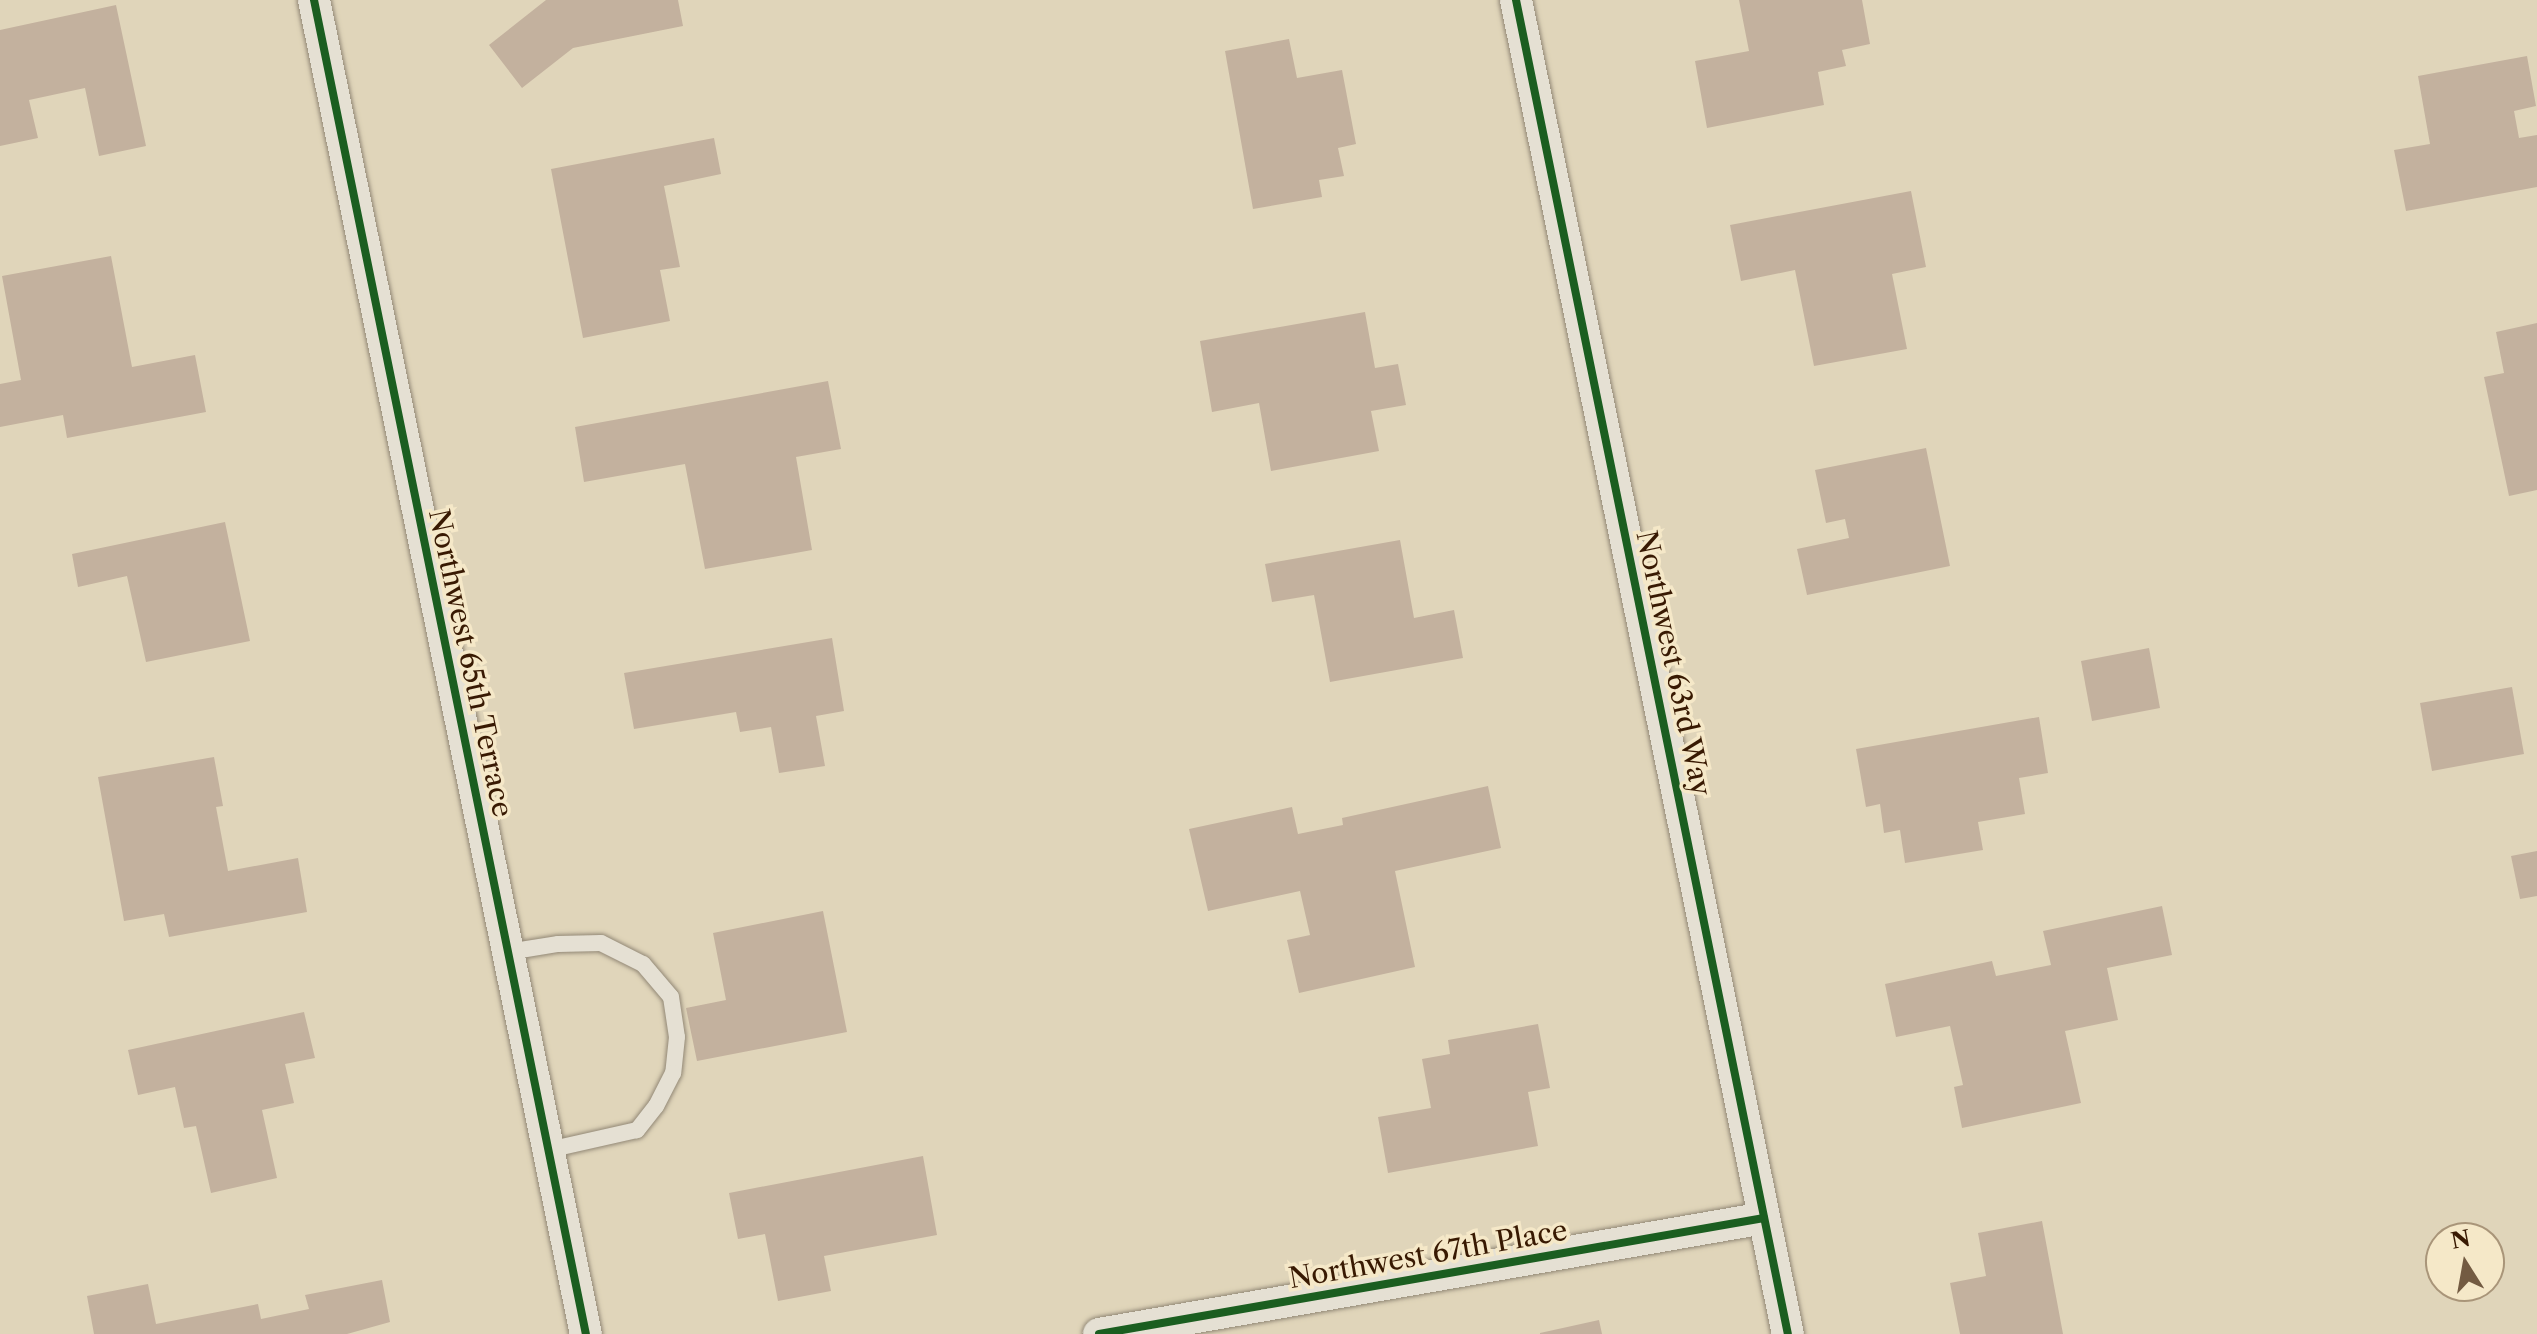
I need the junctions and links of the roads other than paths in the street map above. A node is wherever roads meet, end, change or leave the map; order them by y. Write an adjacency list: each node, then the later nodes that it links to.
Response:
1 (314, 0): 3 (street, Northwest 65th Terrace)
2 (1516, 0): 5 (street, Northwest 63rd Way)
3 (508, 952): 4 (street, Northwest 65th Terrace); 4 (lane)
4 (548, 1150): 6 (street, Northwest 65th Terrace)
5 (1764, 1218): 7 (street, Northwest 67th Place); 8 (street, Northwest 63rd Way)
6 (586, 1334)
7 (1099, 1334)
8 (1788, 1334)

